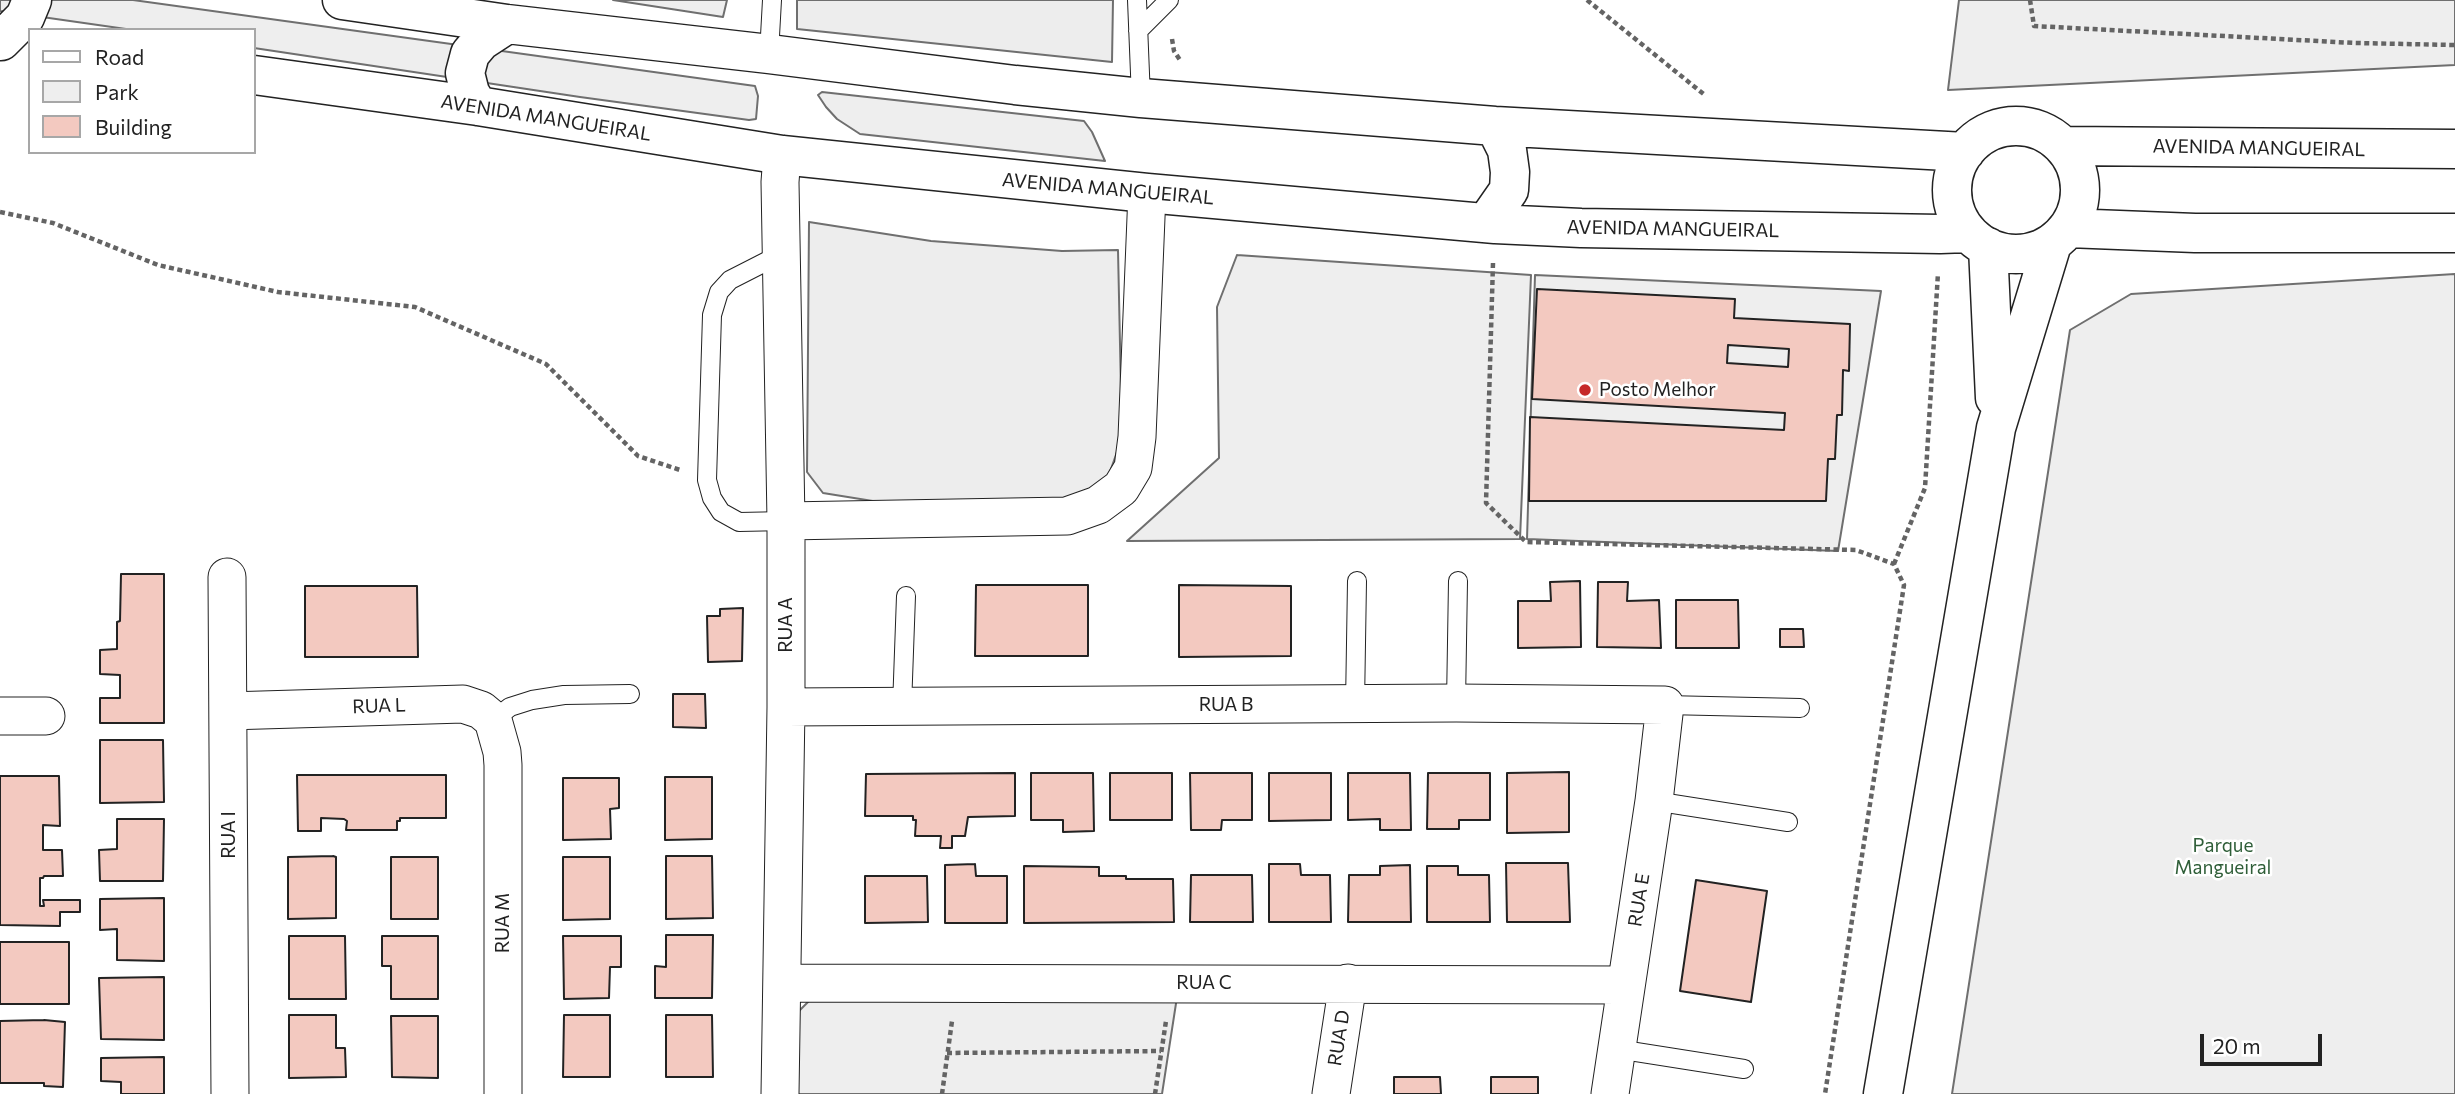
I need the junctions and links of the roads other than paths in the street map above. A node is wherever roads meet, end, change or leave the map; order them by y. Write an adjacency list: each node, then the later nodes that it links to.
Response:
1 (32, 0): 8 (street)
2 (342, 0): 6 (street)
3 (772, 0): 9 (lane)
4 (1137, 0): 7 (lane)
5 (1169, 0): 7 (lane)
6 (507, 24): 9 (street); 12 (street)
7 (1138, 31): 11 (lane)
8 (10, 42)
9 (769, 54): 11 (street)
10 (256, 75): 12 (street, AVENIDA MANGUEIRAL)
11 (1141, 98): 13 (street)
12 (478, 106): 17 (street, AVENIDA MANGUEIRAL)
13 (1495, 127): 16 (street); 19 (street)
14 (2063, 146): 15 (street, AVENIDA MANGUEIRAL); 16 (street); 21 (street)
15 (2455, 149)
16 (1965, 152): 22 (street)
17 (782, 155): 18 (street, AVENIDA MANGUEIRAL); 23 (street, RUA A)
18 (1147, 193): 19 (street, AVENIDA MANGUEIRAL); 25 (street)
19 (1491, 224): 22 (street, AVENIDA MANGUEIRAL)
20 (2455, 233): 21 (street)
21 (2060, 236): 22 (street); 24 (street)
22 (1965, 238): 24 (street)
23 (781, 254): 25 (street, RUA A); 25 (lane)
24 (1996, 428): 53 (street)
25 (786, 521): 34 (street, RUA A)
26 (227, 577): 37 (street, RUA I)
27 (1357, 580): 32 (lane)
28 (1458, 581): 31 (lane)
29 (906, 596): 35 (lane)
30 (630, 694): 40 (lane)
31 (1456, 703): 32 (street, RUA B); 33 (street, RUA B)
32 (1355, 705): 35 (street, RUA B)
33 (1665, 705): 36 (lane); 41 (street, RUA E)
34 (786, 707): 35 (street, RUA B); 43 (street, RUA A)
35 (902, 708)
36 (1800, 708)
37 (228, 711): 40 (street, RUA L); 48 (street, RUA I)
38 (0, 716): 39 (street)
39 (46, 716)
40 (498, 736): 49 (street, RUA M)
41 (1654, 801): 42 (lane); 45 (street, RUA E)
42 (1788, 822)
43 (783, 983): 44 (street, RUA C); 50 (street, RUA A)
44 (1348, 983): 45 (street, RUA C); 51 (street, RUA D)
45 (1626, 985): 46 (street, RUA E)
46 (1617, 1049): 47 (lane); 52 (street, RUA E)
47 (1744, 1069)
48 (230, 1094)
49 (503, 1094)
50 (780, 1094)
51 (1331, 1094)
52 (1610, 1094)
53 (1883, 1094)

